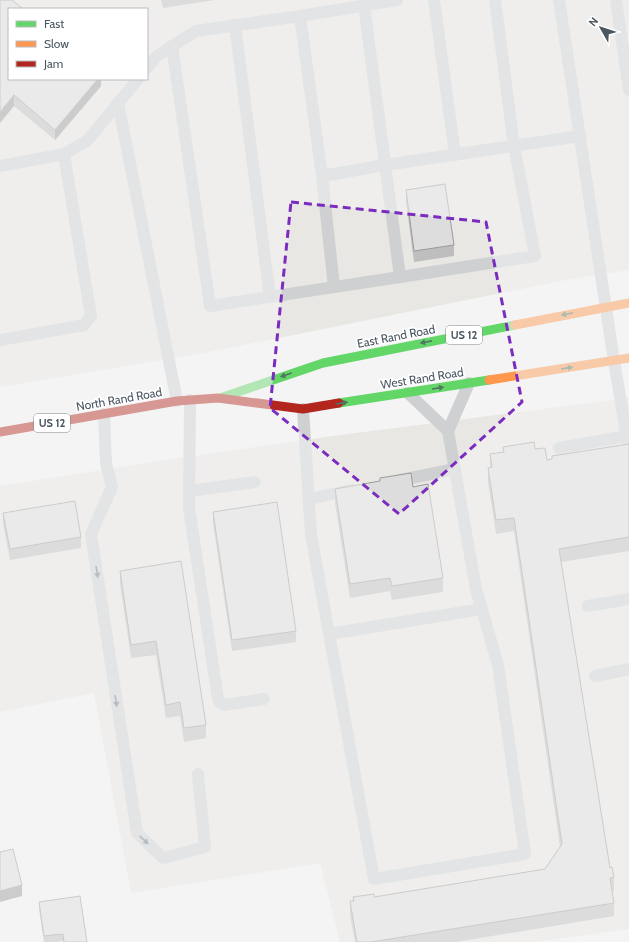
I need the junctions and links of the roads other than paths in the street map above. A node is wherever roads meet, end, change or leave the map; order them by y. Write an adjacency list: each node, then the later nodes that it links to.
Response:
1 (397, 0): 6 (lane)
2 (434, 0): 17 (lane)
3 (495, 0): 15 (lane)
4 (559, 0): 14 (lane)
5 (616, 0): 12 (lane)
6 (364, 5): 7 (lane); 18 (lane)
7 (300, 16): 8 (lane); 20 (lane)
8 (236, 25): 9 (lane); 23 (lane)
9 (172, 46): 10 (lane); 23 (lane)
10 (148, 67)
11 (137, 80): 13 (lane)
12 (629, 90)
13 (118, 103): 16 (lane); 33 (lane)
14 (580, 136): 15 (lane); 25 (lane)
15 (514, 146): 17 (lane); 21 (lane)
16 (64, 154): 19 (lane); 26 (lane)
17 (455, 155): 18 (lane)
18 (385, 165): 20 (lane); 21 (lane)
19 (0, 166)
20 (322, 176): 22 (lane)
21 (400, 277): 22 (lane)
22 (334, 288): 23 (lane)
23 (270, 297)
24 (629, 303): 25 (main road, East Rand Road / US 12)
25 (606, 307): 28 (lane); 31 (main road, East Rand Road / US 12, one-way to 31)
26 (0, 340)
27 (629, 358): 28 (main road, West Rand Road / US 12)
28 (614, 361): 29 (main road, West Rand Road / US 12, one-way to 28); 38 (lane)
29 (469, 383): 30 (main road, West Rand Road / US 12, one-way to 29); 36 (lane)
30 (408, 393): 34 (main road, West Rand Road / US 12, one-way to 30); 36 (lane)
31 (218, 398): 32 (main road, North Rand Road / US 12); 34 (main road, West Rand Road / US 12)
32 (190, 400): 33 (main road, North Rand Road / US 12); 45 (lane)
33 (177, 401): 35 (main road, North Rand Road / US 12)
34 (304, 409): 46 (lane)
35 (104, 414): 37 (main road, North Rand Road / US 12); 54 (lane, one-way to 54)
36 (448, 430): 41 (lane)
37 (0, 432)
38 (627, 436): 39 (lane); 40 (lane)
39 (559, 448)
40 (629, 450)
41 (455, 469): 43 (lane); 49 (lane)
42 (255, 482): 45 (lane)
43 (386, 483)
44 (362, 488): 46 (lane)
45 (190, 491): 53 (lane)
46 (309, 499): 50 (lane)
47 (629, 599): 48 (lane)
48 (588, 606)
49 (482, 609): 50 (lane); 50 (lane)
50 (329, 634)
51 (629, 669): 52 (lane)
52 (594, 676)
53 (264, 699)
54 (198, 774)

